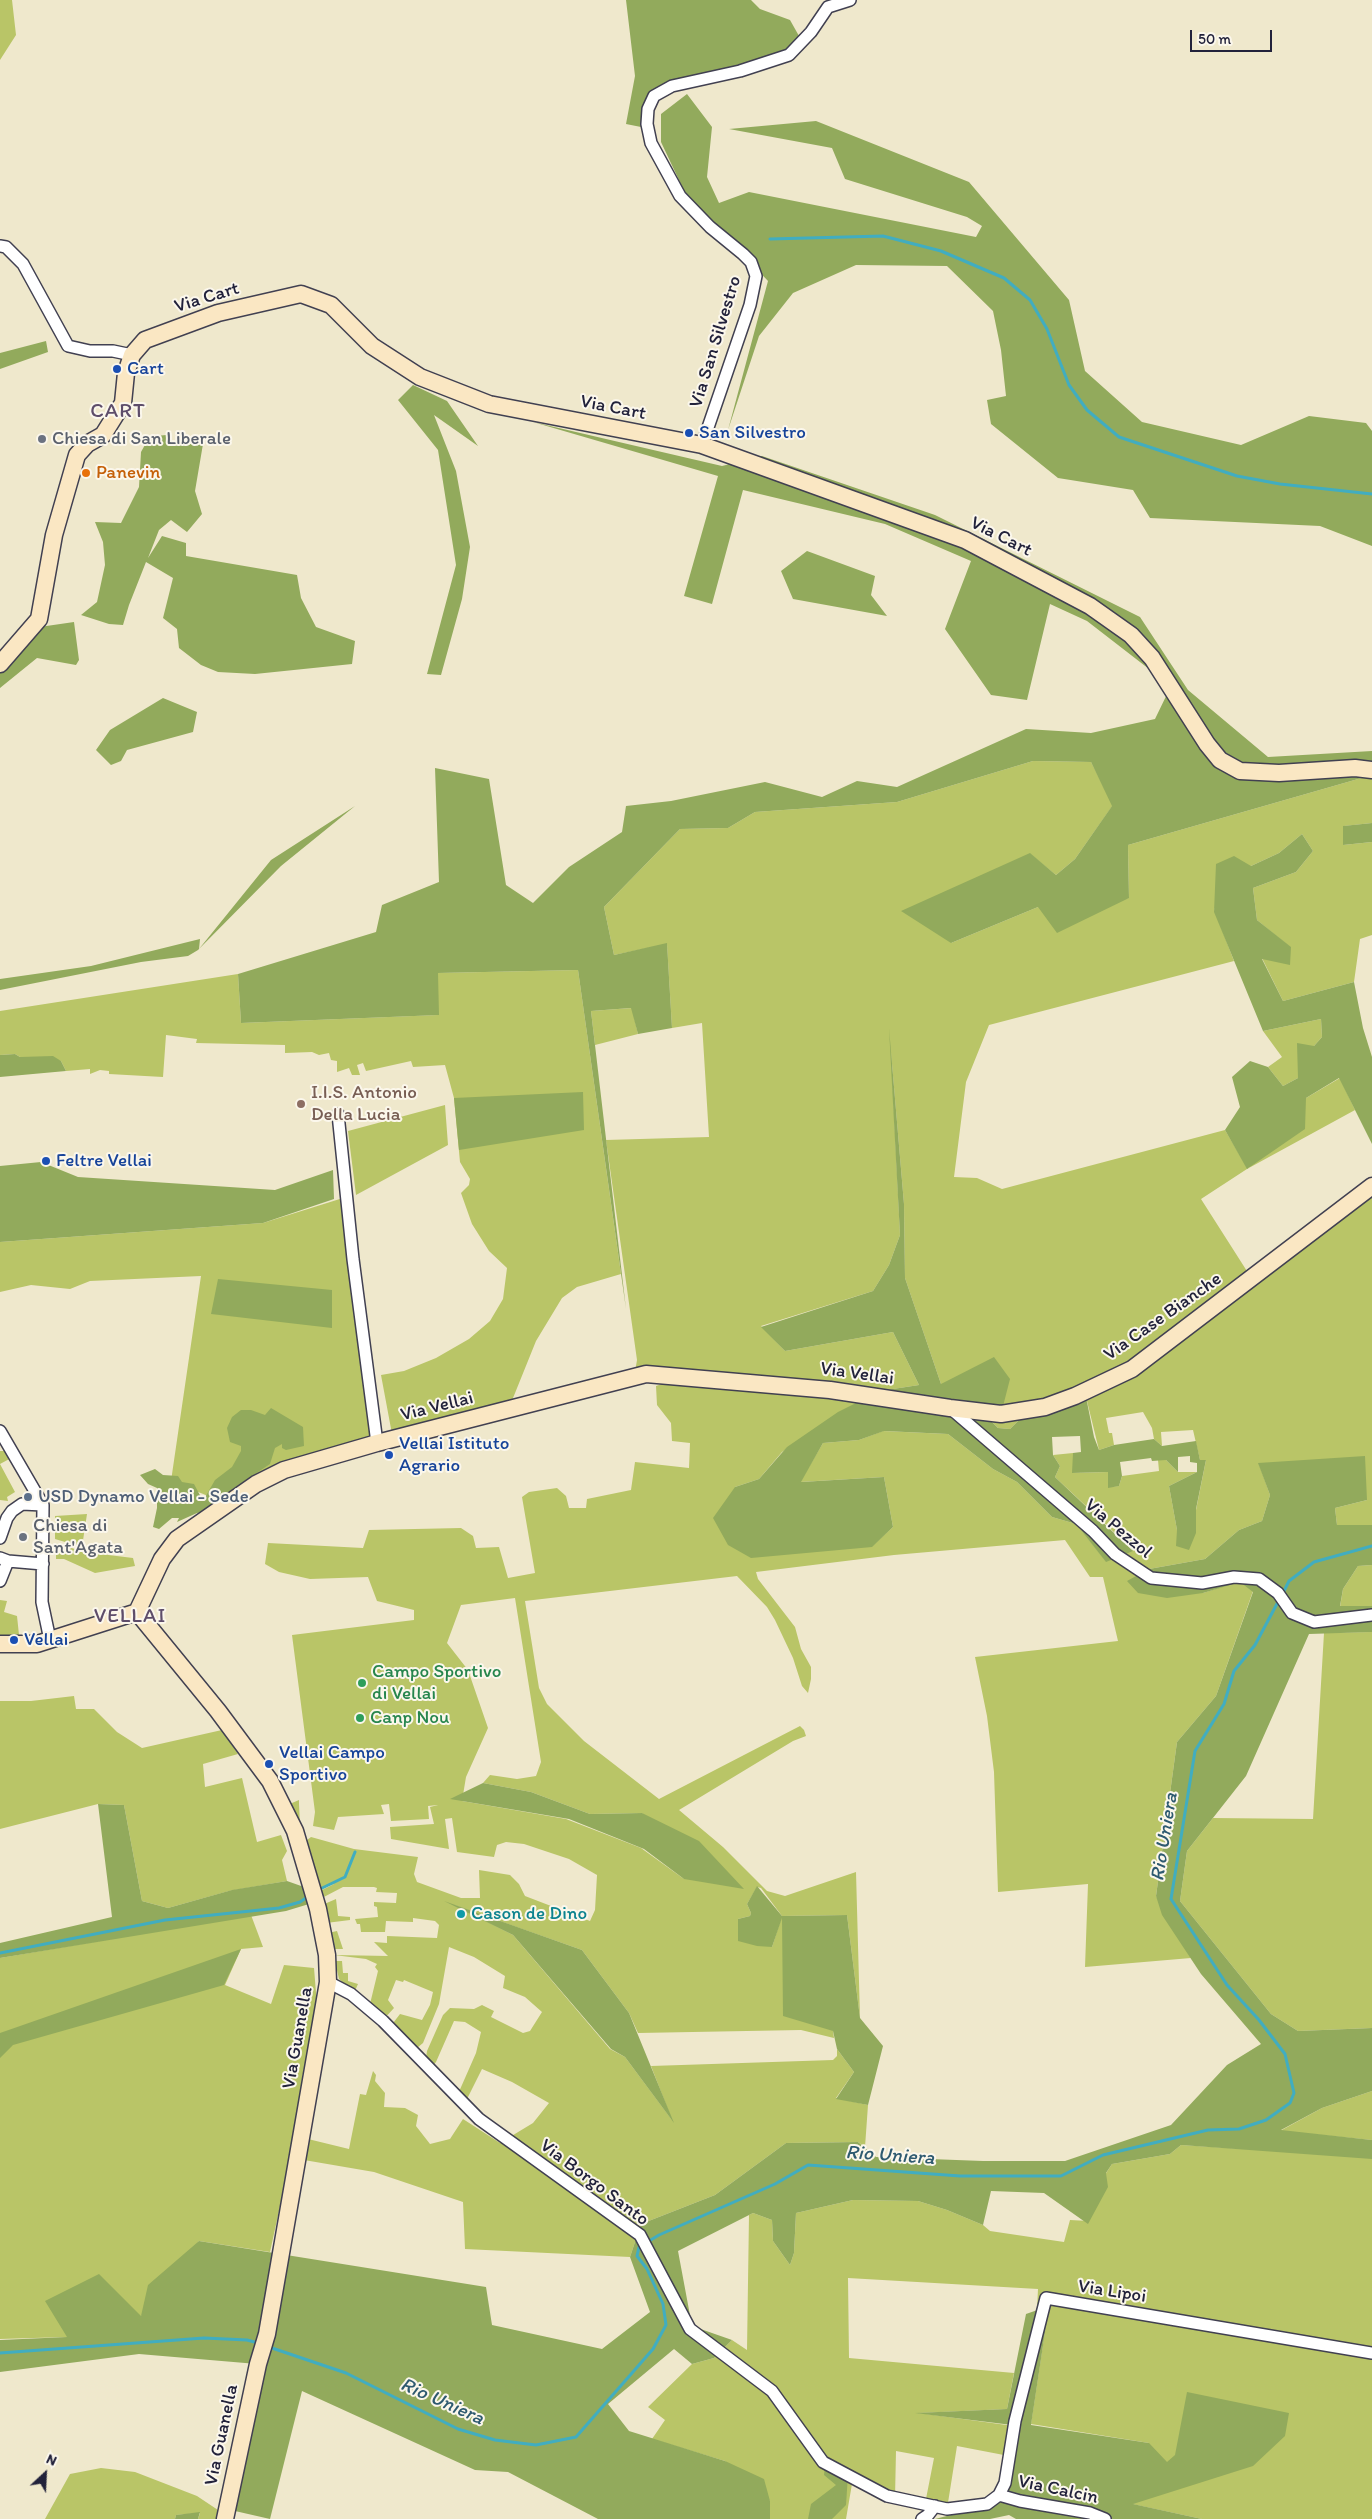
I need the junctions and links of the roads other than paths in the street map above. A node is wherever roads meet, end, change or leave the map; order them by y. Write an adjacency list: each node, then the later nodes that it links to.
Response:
1 (850, 0): 4 (street, Via San Silvestro)
2 (2, 246): 3 (street)
3 (132, 354): 4 (street, Via Cart); 5 (street)
4 (702, 446): 6 (street, Via Cart)
5 (0, 664)
6 (1372, 770)
7 (338, 1114): 11 (street)
8 (1372, 1186): 9 (street, Via Case Bianche)
9 (950, 1408): 11 (street, Via Vellai); 18 (street, Via Pezzol)
10 (0, 1431): 12 (street)
11 (377, 1443): 17 (street, Via Vellai)
12 (43, 1505): 13 (street); 15 (street)
13 (0, 1538)
14 (4, 1559): 15 (street); 16 (street)
15 (42, 1564): 19 (street)
16 (0, 1581)
17 (137, 1612): 19 (street); 21 (street, Via Guanella)
18 (1372, 1615)
19 (50, 1640): 20 (street)
20 (0, 1644)
21 (328, 1982): 24 (street, Via Borgo Santo); 25 (street, Via Guanella)
22 (1372, 2353): 23 (street, Via Lipoi)
23 (999, 2495): 24 (street, Via Calcin); 27 (street, Via Calcin)
24 (934, 2506): 26 (street)
25 (225, 2519)
26 (922, 2519)
27 (1105, 2519)

